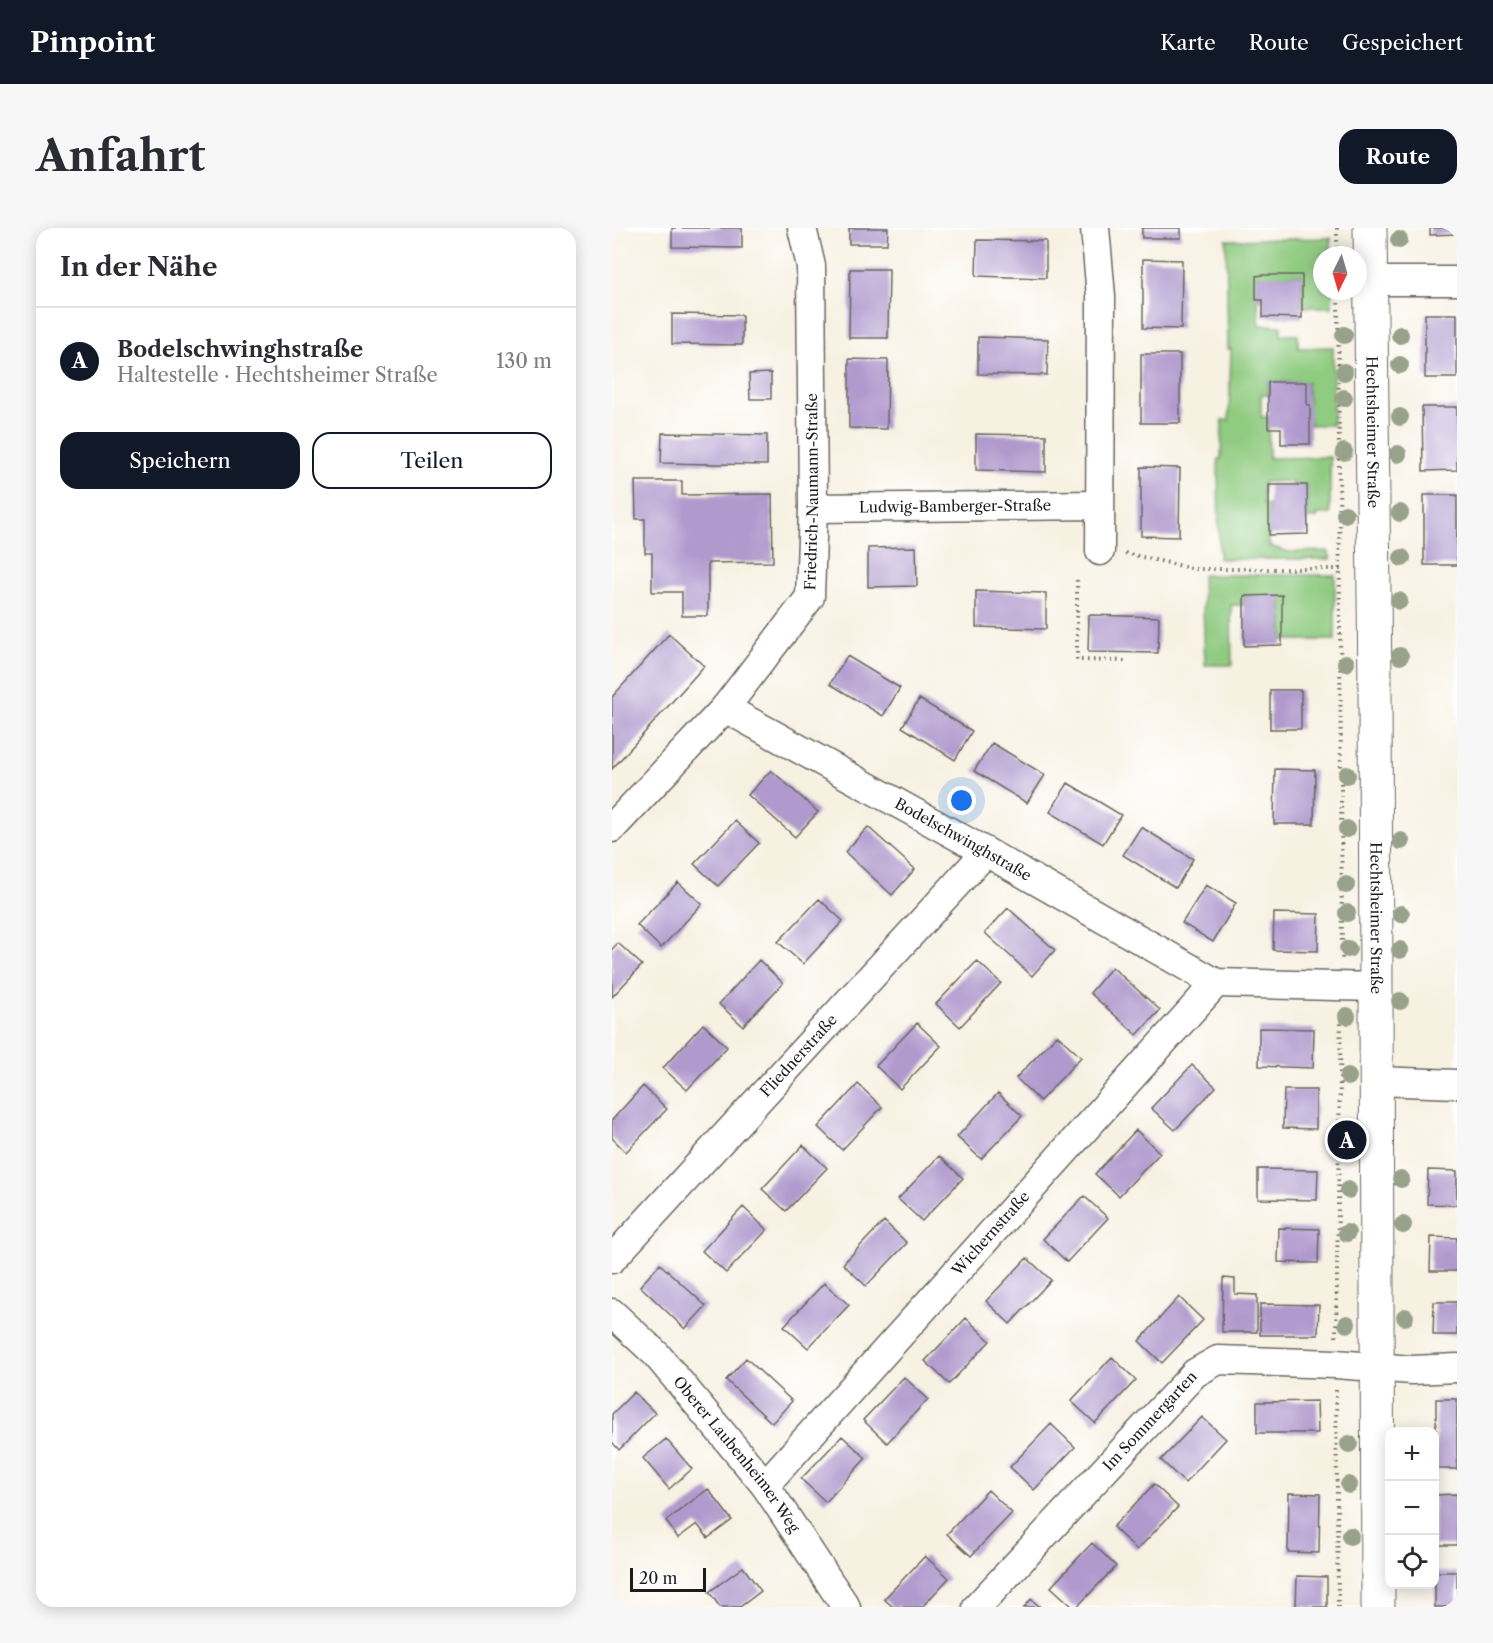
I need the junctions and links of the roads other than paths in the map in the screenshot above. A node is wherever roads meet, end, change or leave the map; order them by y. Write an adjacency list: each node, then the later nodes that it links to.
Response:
1 (802, 228): 7 (street, Friedrich-Naumann-Straße)
2 (1095, 228): 6 (street)
3 (1370, 228): 4 (street, Hechtsheimer Straße)
4 (1371, 281): 5 (street); 13 (street, Hechtsheimer Straße)
5 (1457, 281)
6 (1099, 505): 7 (street, Ludwig-Bamberger-Straße); 8 (street)
7 (813, 508): 9 (street, Friedrich-Naumann-Straße)
8 (1108, 551)
9 (725, 708): 10 (street, Friedrich-Naumann-Straße); 11 (street, Bodelschwinghstraße)
10 (614, 821)
11 (986, 852): 12 (street, Bodelschwinghstraße); 16 (street, Fliednerstraße)
12 (1216, 983): 13 (street, Bodelschwinghstraße); 20 (street, Wichernstraße)
13 (1377, 987): 14 (street, Hechtsheimer Straße)
14 (1377, 1082): 15 (street); 18 (street, Hechtsheimer Straße)
15 (1457, 1084)
16 (612, 1259)
17 (612, 1313): 20 (street, Oberer Laubenheimer Weg)
18 (1378, 1368): 19 (street, Im Sommergarten); 22 (street, Im Sommergarten); 23 (street, Hechtsheimer Straße)
19 (1457, 1368)
20 (765, 1485): 21 (street, Oberer Laubenheimer Weg)
21 (846, 1607)
22 (977, 1607)
23 (1378, 1607)

